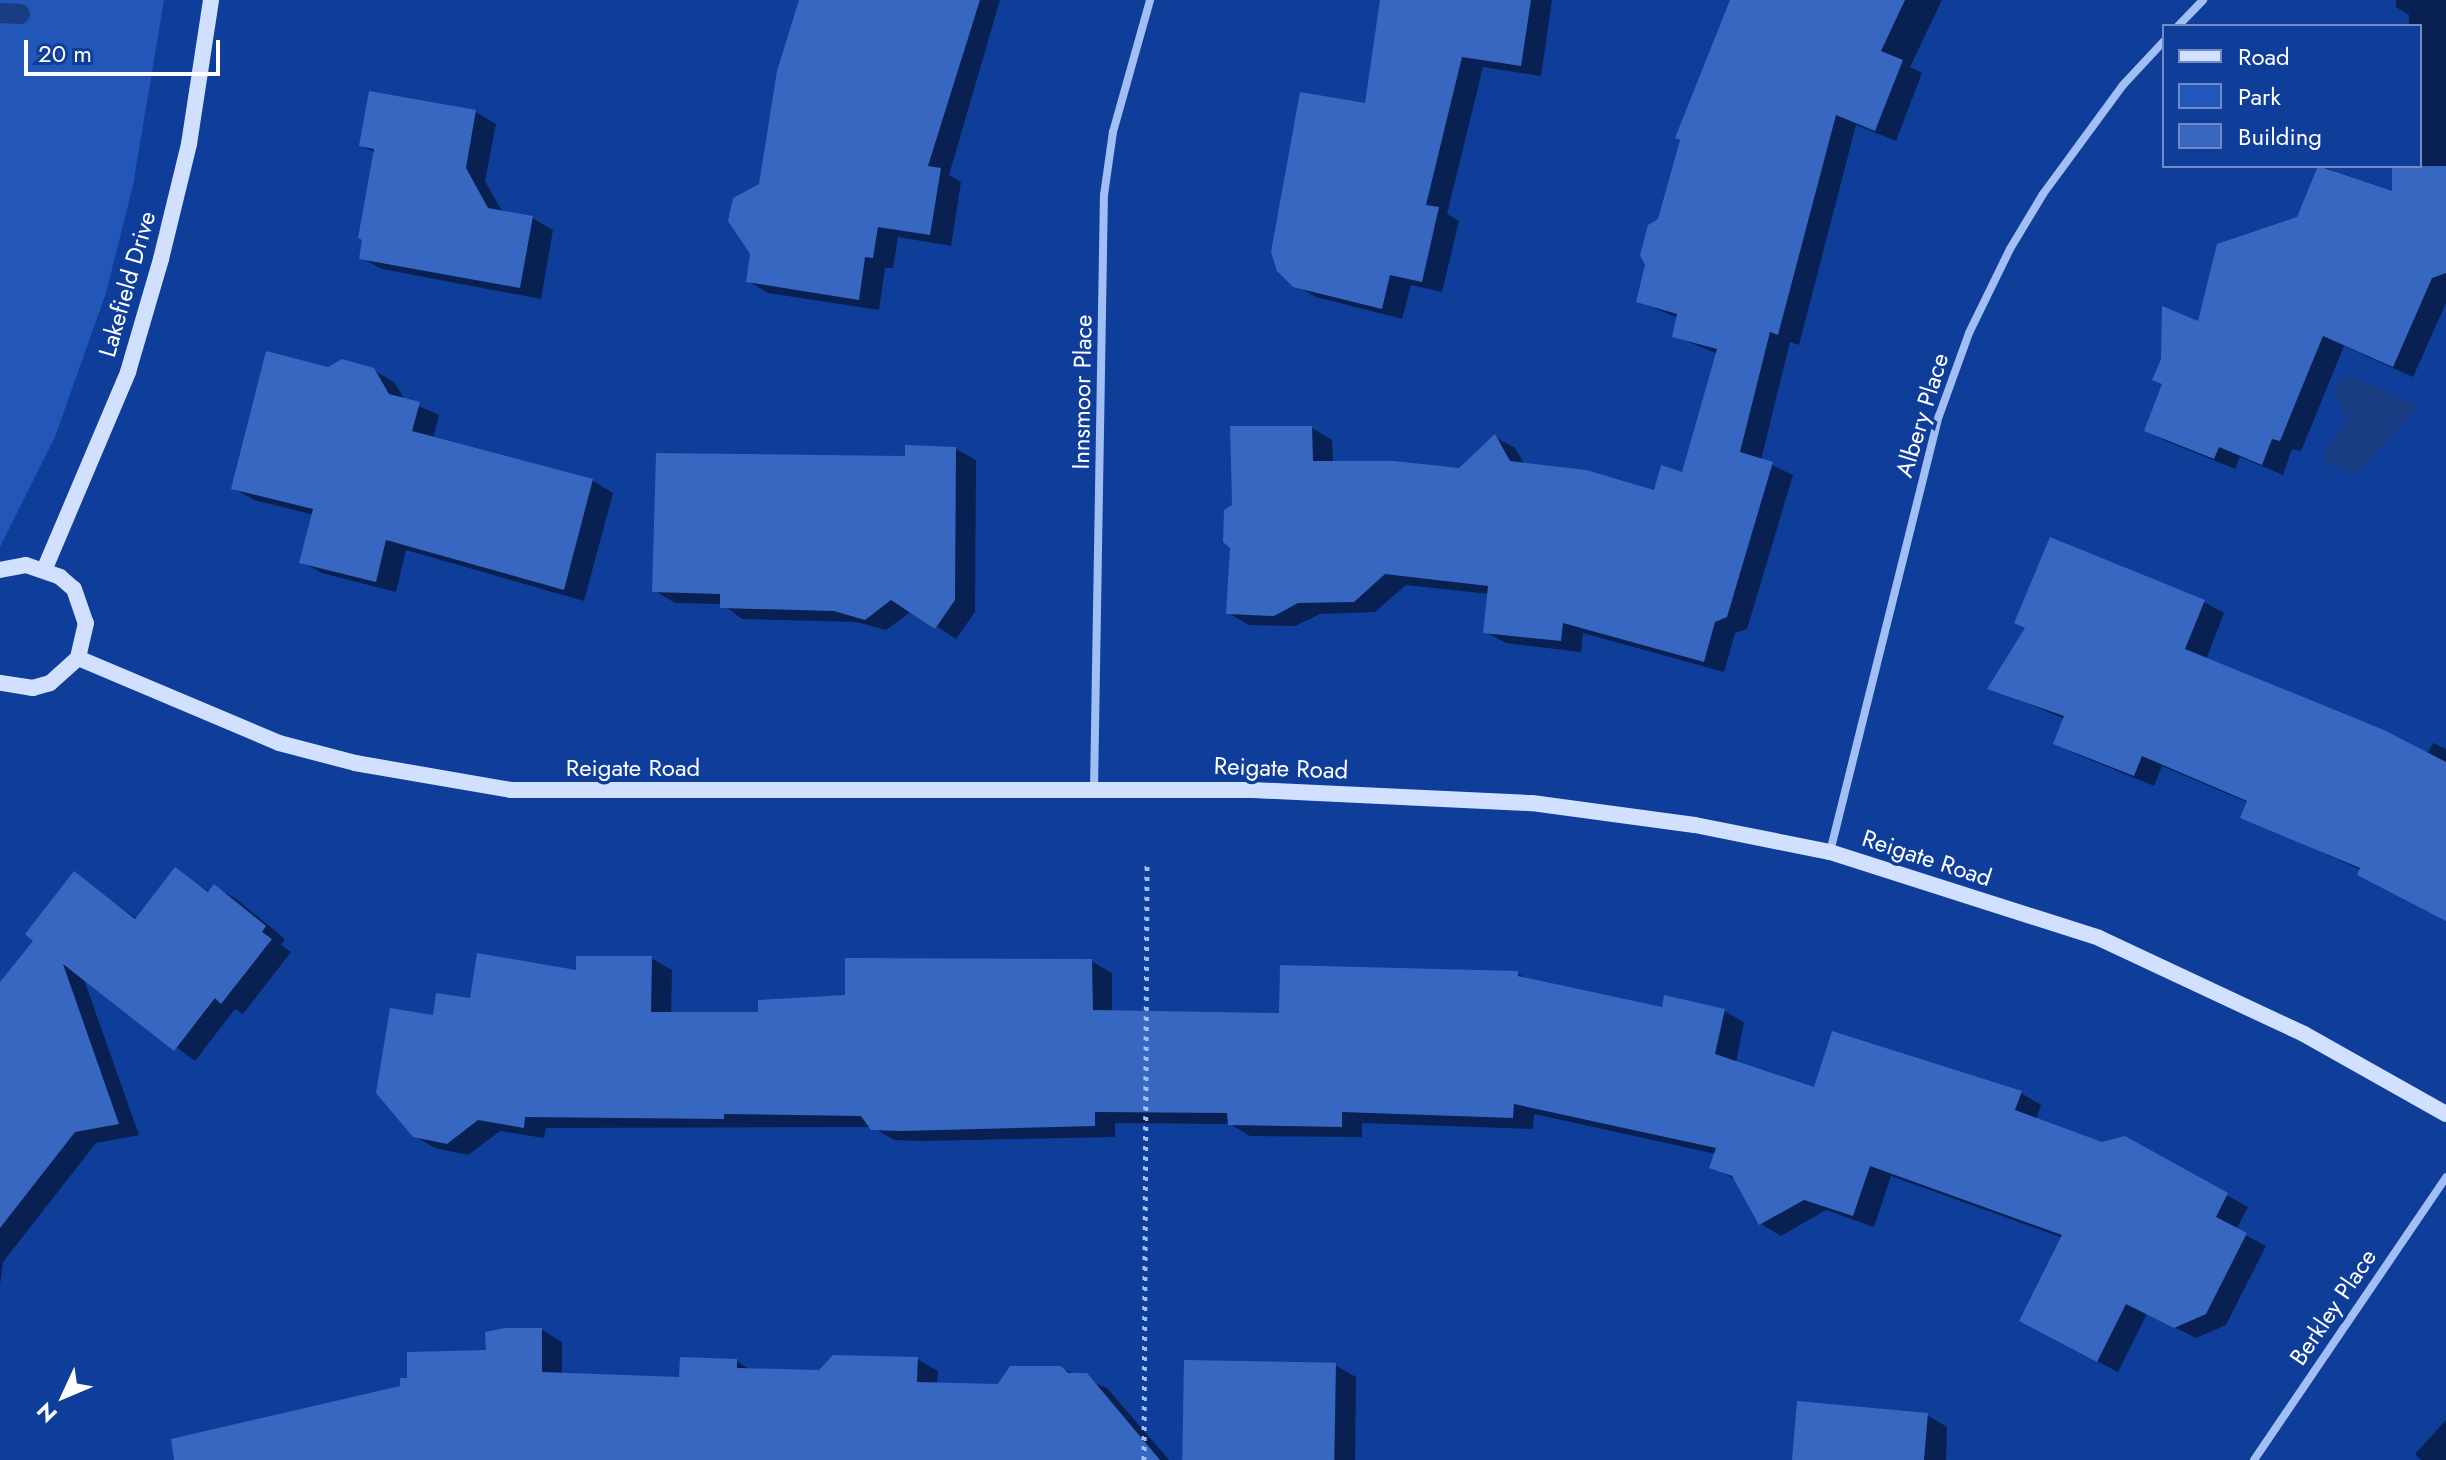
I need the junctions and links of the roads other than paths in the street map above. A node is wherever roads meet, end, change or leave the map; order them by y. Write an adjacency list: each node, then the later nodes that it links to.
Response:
1 (211, 0): 6 (street, Lakefield Drive)
2 (1150, 0): 10 (street, Innsmoor Place)
3 (2203, 0): 4 (street)
4 (2180, 24)
5 (2162, 43): 11 (street, Albery Place)
6 (45, 568): 7 (street); 8 (street)
7 (0, 570)
8 (78, 658): 9 (street); 10 (street, Reigate Road)
9 (0, 683)
10 (1094, 790): 11 (street, Reigate Road)
11 (1830, 852): 12 (street, Reigate Road)
12 (2446, 1114)
13 (2446, 1177): 14 (street, Berkley Place)
14 (2254, 1460)

